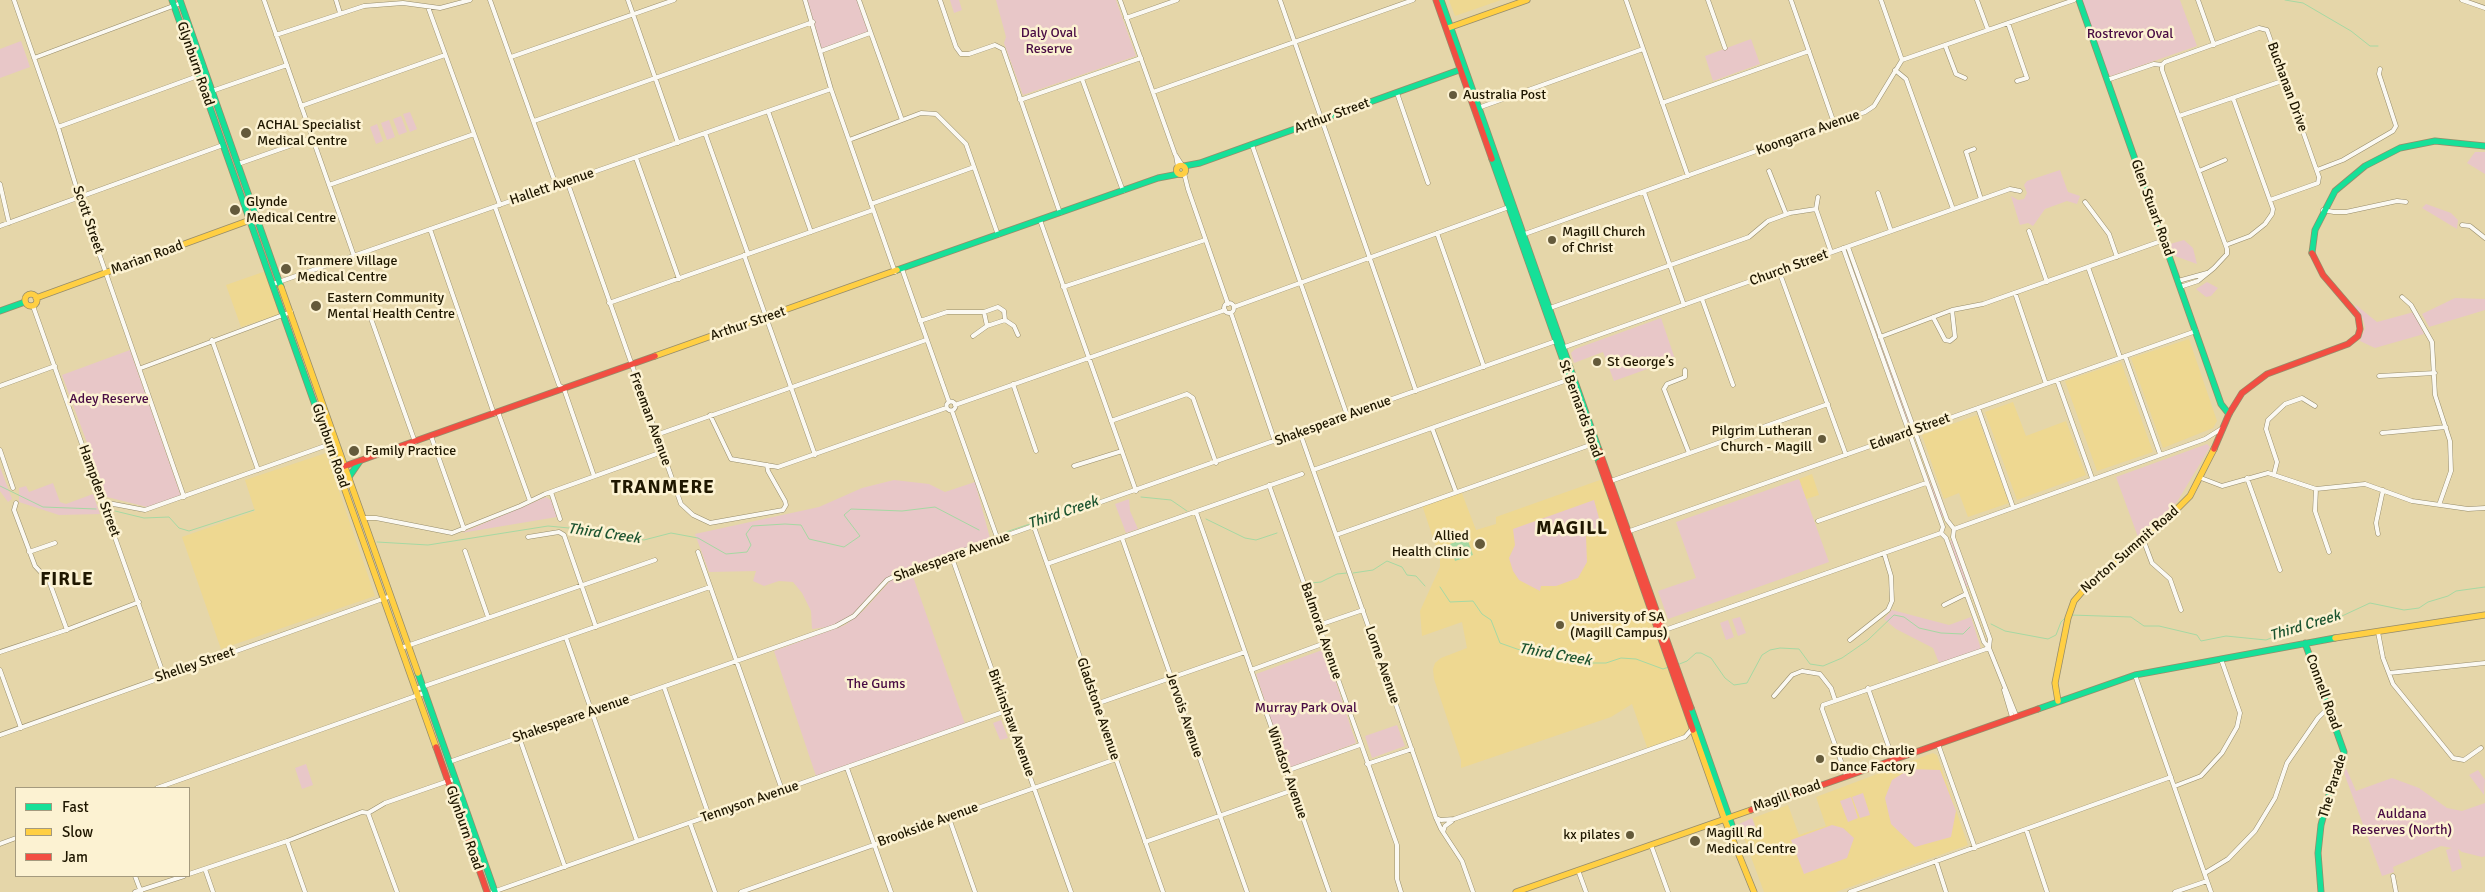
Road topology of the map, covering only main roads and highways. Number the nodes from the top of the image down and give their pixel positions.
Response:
1 (1436, 0) edge
2 (1441, 0) edge
3 (1527, 0) edge
4 (2078, 0) edge
5 (181, 1) edge
6 (173, 3) edge
7 (1448, 28) junction
8 (1462, 69) junction
9 (2485, 146) edge
10 (257, 218) junction
11 (250, 220) junction
12 (36, 298) junction
13 (25, 302) junction
14 (0, 310) edge
15 (297, 330) junction
16 (296, 350) junction
17 (2229, 414) junction
18 (360, 461) junction
19 (345, 466) junction
20 (337, 468) junction
21 (349, 477) junction
22 (2485, 615) edge
23 (2305, 643) junction
24 (1670, 655) junction
25 (420, 691) junction
26 (2058, 701) junction
27 (2340, 741) joint
28 (451, 780) junction
29 (1727, 817) junction
30 (487, 892) edge
31 (494, 892) edge
32 (1516, 892) edge
33 (1753, 892) edge
34 (2321, 892) edge

1 - 7 main road, St Bernards Road
2 - 7 main road, St Bernards Road
3 - 7 main road
4 - 17 main road, Glen Stuart Road
5 - 10 main road, Glynburn Road
6 - 11 main road, Glynburn Road
7 - 8 main road, St Bernards Road
8 - 18 main road, Arthur Street
8 - 24 main road, St Bernards Road
9 - 17 main road, Norton Summit Road
10 - 11 main road, Marian Road
10 - 15 main road, Glynburn Road
11 - 12 main road, Marian Road
11 - 16 main road, Glynburn Road
12 - 13 main road
12 - 13 main road
13 - 14 main road
15 - 16 main road
15 - 19 main road, Glynburn Road
16 - 20 main road, Glynburn Road
17 - 26 main road, Norton Summit Road
18 - 19 main road, Arthur Street
18 - 21 main road
19 - 20 main road, Arthur Street
19 - 21 main road, Glynburn Road
20 - 25 main road, Glynburn Road
21 - 25 main road, Glynburn Road
22 - 23 main road, Magill Road
23 - 26 main road, Magill Road
23 - 27 main road, Connell Road
24 - 29 main road, St Bernards Road
24 - 29 main road, St Bernards Road
25 - 28 main road, Glynburn Road
26 - 29 main road, Magill Road
27 - 34 main road, The Parade
28 - 30 main road, Glynburn Road
28 - 31 main road, Glynburn Road
29 - 32 main road, Magill Road
29 - 33 main road

